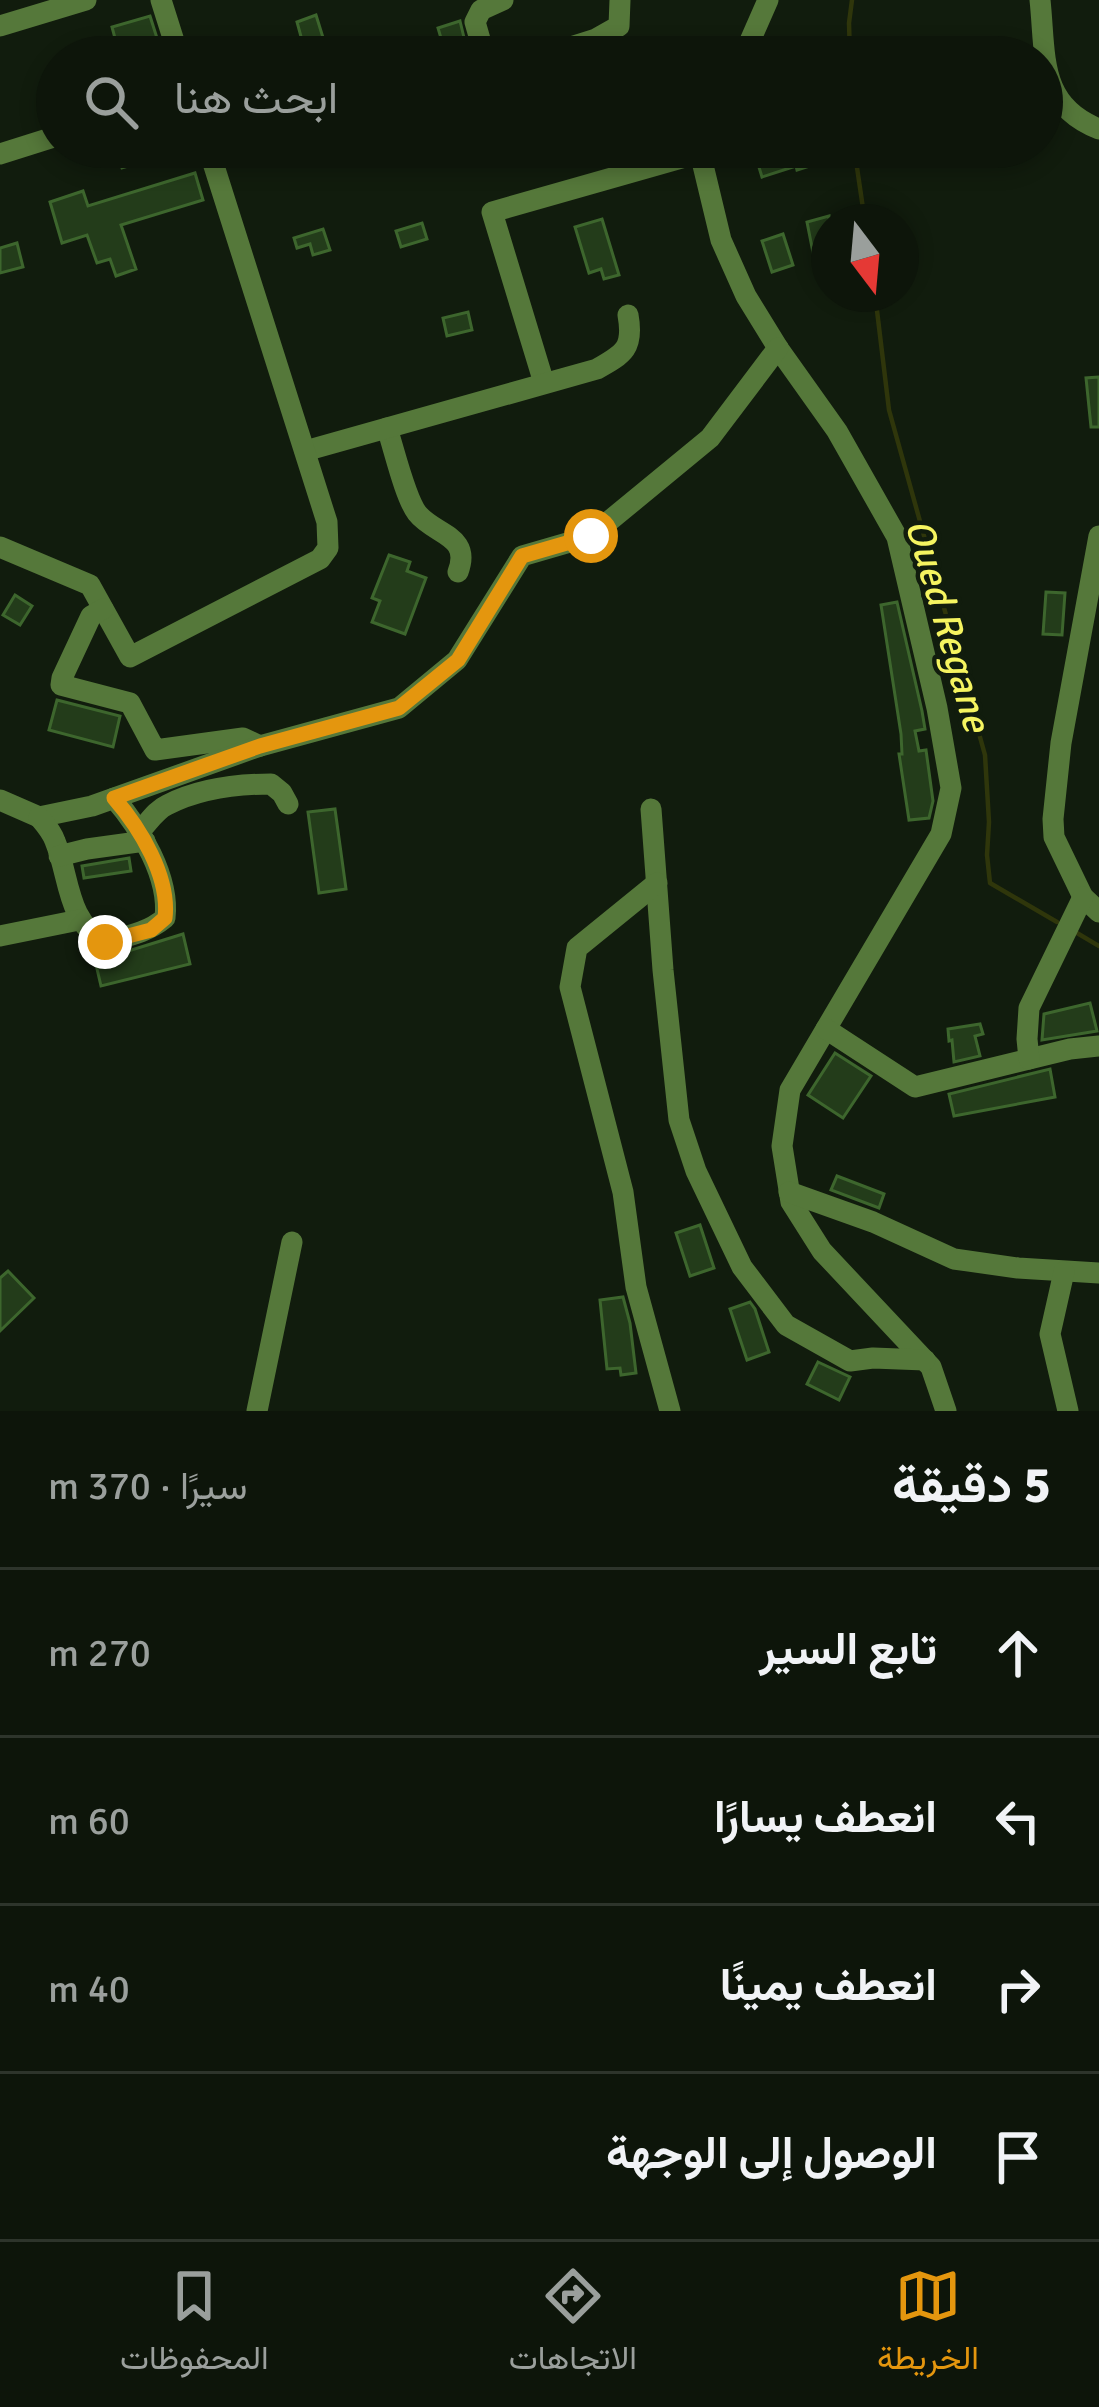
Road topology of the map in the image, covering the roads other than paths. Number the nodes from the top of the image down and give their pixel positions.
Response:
1 (86, 0) edge
2 (161, 0) edge
3 (503, 0) edge
4 (620, 0) edge
5 (768, 0) edge
6 (1040, 0) edge
7 (0, 26) edge
8 (172, 36) edge
9 (479, 36) edge
10 (601, 36) edge
11 (752, 36) edge
12 (1044, 36) edge
13 (1063, 104) edge
14 (1099, 129) edge
15 (36, 145) edge
16 (1, 160) edge
17 (215, 168) edge
18 (642, 168) edge
19 (704, 168) edge
20 (628, 315) dead end
21 (778, 348) junction
22 (544, 383) junction
23 (387, 428) junction
24 (305, 451) junction
25 (1099, 536) edge
26 (0, 547) edge
27 (458, 572) dead end
28 (103, 609) junction
29 (260, 746) junction
30 (114, 798) junction
31 (0, 800) edge
32 (288, 804) dead end
33 (651, 809) dead end
34 (39, 817) junction
35 (143, 836) junction
36 (59, 856) junction
37 (657, 883) junction
38 (1091, 905) edge
39 (79, 920) junction
40 (0, 936) edge
41 (826, 1029) junction
42 (1099, 1046) edge
43 (1029, 1059) junction
44 (789, 1192) junction
45 (292, 1242) dead end
46 (1064, 1272) junction
47 (1099, 1273) edge
48 (925, 1360) junction
49 (256, 1411) edge
50 (670, 1411) edge
51 (946, 1411) edge
52 (1068, 1411) edge

1 - 7 lane
2 - 8 lane
3 - 9 lane
4 - 10 lane
5 - 11 lane
6 - 12 lane
13 - 14 lane
15 - 16 lane
17 - 24 lane
18 - 22 lane
19 - 21 lane
20 - 22 lane
21 - 29 lane
21 - 41 lane
22 - 23 lane
23 - 24 lane
23 - 27 lane
24 - 28 lane
25 - 38 lane
26 - 28 lane
28 - 29 lane
29 - 30 lane
30 - 34 lane
30 - 35 lane
31 - 34 lane
32 - 35 lane
33 - 37 lane
34 - 36 lane
35 - 36 lane
35 - 39 lane
36 - 39 lane
37 - 48 lane
37 - 50 lane
38 - 43 lane
39 - 40 lane
41 - 43 lane
41 - 44 lane
42 - 43 lane
44 - 46 lane
44 - 48 lane
45 - 49 lane
46 - 47 lane
46 - 52 lane
48 - 51 lane

